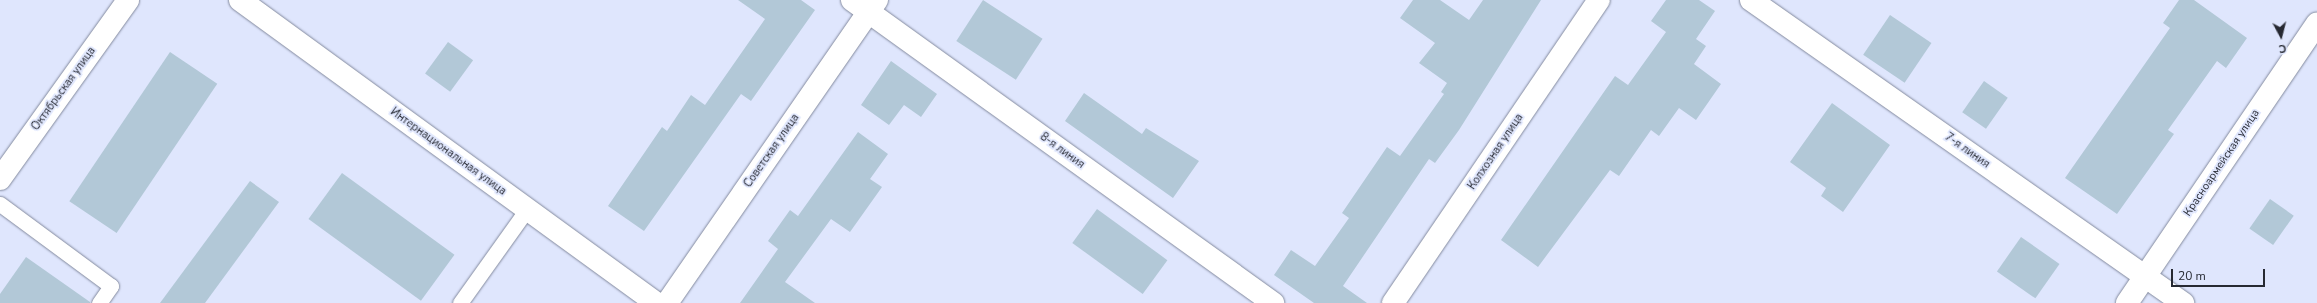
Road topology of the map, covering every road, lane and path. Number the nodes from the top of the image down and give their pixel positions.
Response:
1 (128, 0) edge
2 (240, 0) edge
3 (1600, 0) edge
4 (1751, 0) edge
5 (866, 4) edge
6 (2317, 23) edge
7 (0, 179) edge
8 (0, 204) edge
9 (527, 209) junction
10 (2145, 276) junction
11 (99, 303) edge
12 (460, 303) edge
13 (656, 303) edge
14 (667, 303) edge
15 (1273, 303) edge
16 (1393, 303) edge
17 (2127, 303) edge
18 (2183, 303) edge

1 - 7 street, Октябрьская улица
2 - 9 street, Интернациональная улица
3 - 16 street, Колхозная улица
4 - 10 street, 7-я линия
5 - 14 street, Советская улица
5 - 15 street, 8-я линия
6 - 10 street, Красноармейская улица
8 - 11 lane
9 - 12 lane
9 - 13 street, Интернациональная улица
10 - 17 street, Красноармейская улица
10 - 18 street, 7-я линия

